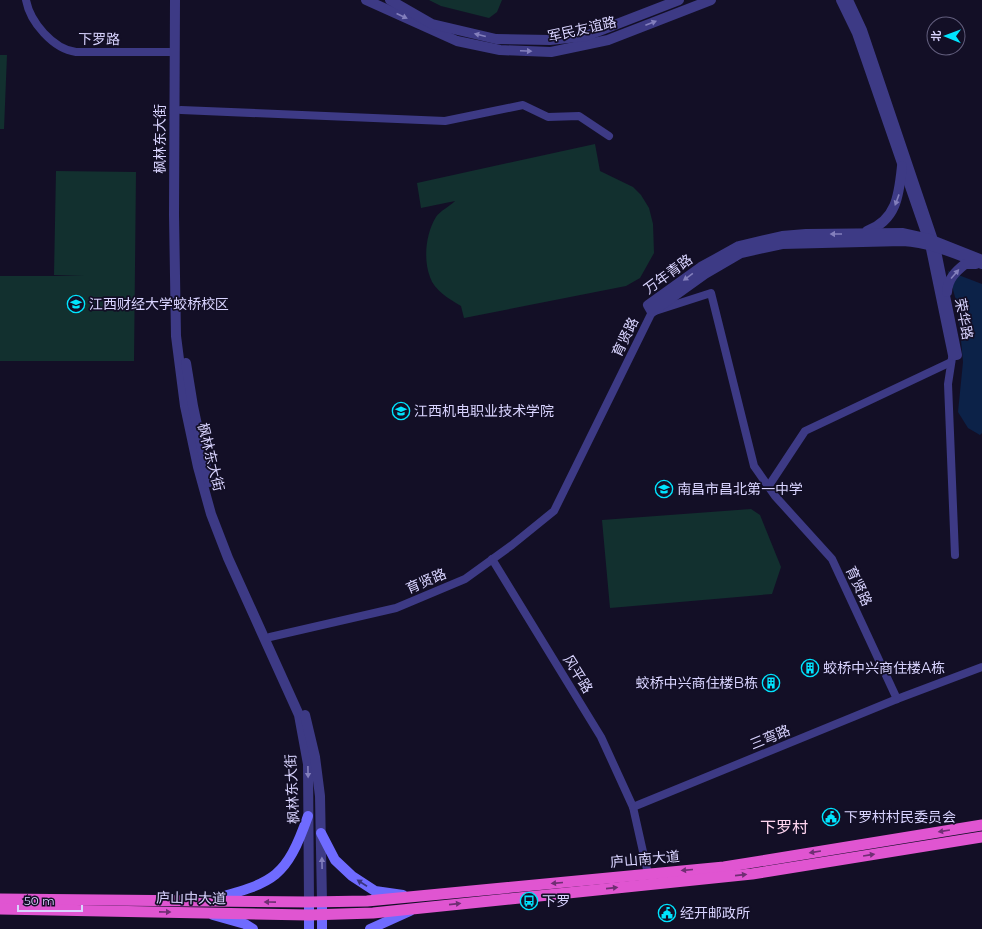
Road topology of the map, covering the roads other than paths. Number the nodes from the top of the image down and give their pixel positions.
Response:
1 (26, 0) edge
2 (175, 0) edge
3 (182, 0) edge
4 (366, 0) edge
5 (390, 0) edge
6 (679, 0) edge
7 (711, 0) edge
8 (841, 0) edge
9 (848, 0) edge
10 (175, 52) junction
11 (181, 110) junction
12 (609, 136) dead end
13 (902, 162) junction
14 (861, 233) junction
15 (932, 242) junction
16 (982, 263) edge
17 (946, 302) junction
18 (652, 312) junction
19 (952, 359) junction
20 (768, 487) junction
21 (955, 555) dead end
22 (492, 560) junction
23 (270, 637) junction
24 (982, 667) edge
25 (897, 699) junction
26 (633, 807) junction
27 (308, 816) junction
28 (982, 825) edge
29 (321, 832) junction
30 (982, 837) edge
31 (648, 874) junction
32 (413, 896) junction
33 (0, 899) edge
34 (206, 901) junction
35 (309, 902) junction
36 (322, 902) junction
37 (416, 908) junction
38 (0, 909) edge
39 (206, 913) junction
40 (322, 914) junction
41 (309, 915) junction
42 (253, 929) edge
43 (309, 929) edge
44 (322, 929) edge
45 (370, 929) edge

1 - 10 street, 下罗路
2 - 10 street, 枫林东大街
3 - 11 street, 枫林东大街
4 -> 7 street, 军民友谊路
6 -> 5 street, 军民友谊路
8 - 13 street, 荣华路
9 - 15 street, 荣华路
10 -> 27 street, 枫林东大街
11 - 12 street
11 - 23 street, 枫林东大街
13 -> 14 street
13 - 15 street, 荣华路
14 - 15 street, 万年青路
14 -> 18 street, 万年青路
15 - 16 street, 万年青路
15 - 17 street, 荣华路
15 - 18 street, 万年青路
15 - 19 street, 荣华路
17 -> 16 street
17 - 19 street, 荣华路
18 - 20 street, 育贤路
18 - 22 street, 育贤路
19 - 20 street
19 - 21 street
20 - 25 street, 育贤路
22 - 23 street, 育贤路
22 - 26 street, 风平路
23 - 29 street, 枫林东大街
24 - 25 street, 三弯路
25 - 26 street, 三弯路
26 - 31 street
27 - 34 main road
27 - 35 street, 枫林东大街
28 -> 31 highway, 庐山南大道
32 -> 29 main road
36 -> 29 street, 枫林东大街
37 -> 30 highway, 庐山南大道
31 -> 32 highway, 庐山南大道
32 - 36 highway, 庐山南大道
33 - 34 highway, 庐山中大道
35 -> 34 highway, 庐山中大道
35 - 36 highway, 庐山南大道
35 - 41 main road
36 - 40 main road
37 - 40 highway, 庐山南大道
37 - 45 main road
38 -> 39 highway, 庐山中大道
39 - 41 highway, 庐山中大道
39 - 42 main road
40 - 41 highway, 庐山南大道
40 - 44 main road
41 - 43 main road

